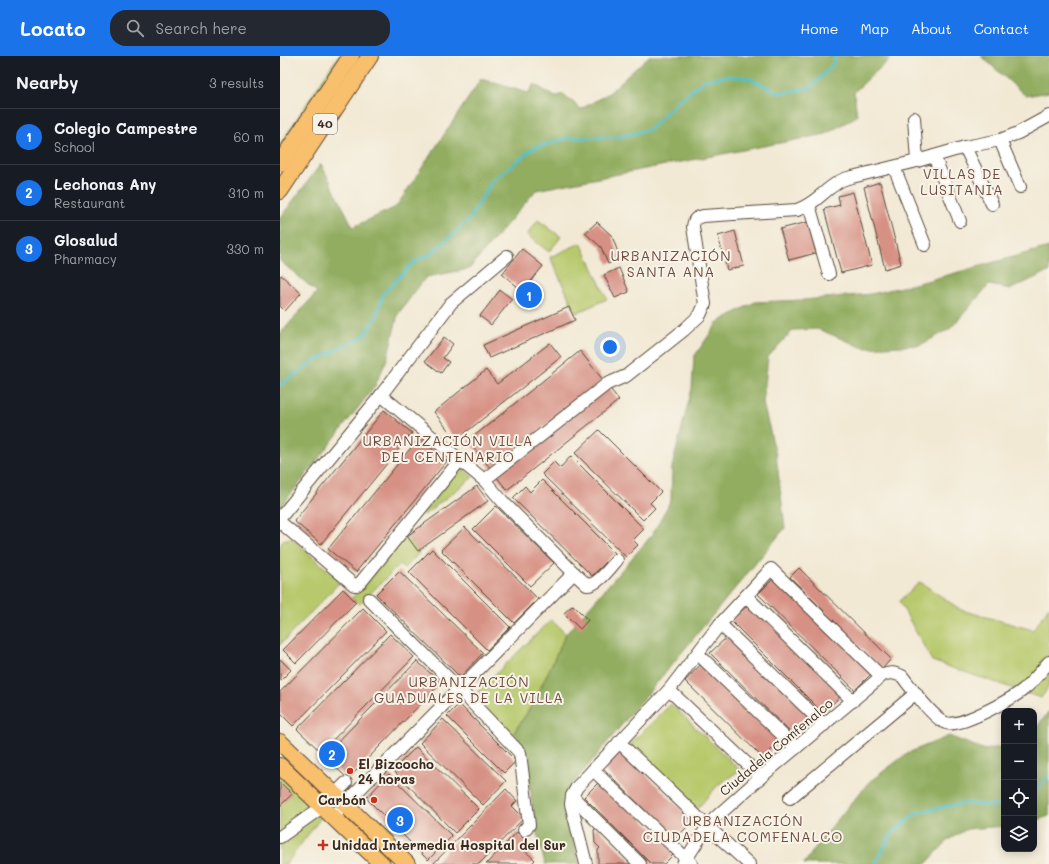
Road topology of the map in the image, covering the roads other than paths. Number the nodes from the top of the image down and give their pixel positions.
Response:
1 (351, 56) edge
2 (370, 56) edge
3 (1049, 116) edge
4 (914, 118) dead end
5 (1000, 140) junction
6 (965, 147) junction
7 (934, 156) junction
8 (917, 161) junction
9 (280, 163) edge
10 (894, 167) junction
11 (1020, 187) dead end
12 (280, 191) edge
13 (992, 204) dead end
14 (809, 205) junction
15 (960, 222) dead end
16 (925, 245) dead end
17 (507, 256) dead end
18 (829, 274) dead end
19 (381, 395) junction
20 (460, 460) junction
21 (484, 480) junction
22 (280, 518) edge
23 (280, 522) edge
24 (617, 560) dead end
25 (574, 573) junction
26 (746, 596) junction
27 (369, 599) dead end
28 (720, 624) junction
29 (698, 654) junction
30 (1049, 662) edge
31 (881, 676) junction
32 (459, 689) junction
33 (669, 690) junction
34 (916, 693) junction
35 (853, 701) junction
36 (824, 725) junction
37 (280, 742) edge
38 (619, 742) junction
39 (796, 748) junction
40 (280, 766) edge
41 (593, 770) junction
42 (761, 777) junction
43 (342, 794) junction
44 (572, 796) junction
45 (790, 798) dead end
46 (327, 812) junction
47 (708, 827) junction
48 (524, 830) dead end
49 (280, 837) edge
50 (687, 862) edge
51 (382, 864) edge
52 (407, 864) edge
53 (586, 864) edge
54 (640, 864) edge
55 (749, 864) edge

1 - 9 main road, 40
2 - 12 main road, 40
3 - 5 street
4 - 8 street
5 - 6 street
5 - 11 street
6 - 7 street
6 - 13 street
7 - 8 street
7 - 15 street
8 - 10 street
10 - 14 street
10 - 16 street
14 - 18 street
14 - 21 street
17 - 19 street
19 - 20 street
19 - 22 street
20 - 21 street
20 - 23 street
21 - 25 street
24 - 25 street
25 - 32 street
26 - 28 street
26 - 31 street
26 - 35 street
27 - 32 street
28 - 29 street
28 - 36 street
29 - 33 street
29 - 39 street
30 - 34 street
31 - 34 street
31 - 35 street, Ciudadela Comfenalco
32 - 43 street
32 - 48 street
33 - 38 street
33 - 42 street
34 - 45 street
35 - 36 street, Ciudadela Comfenalco
36 - 39 street, Ciudadela Comfenalco
37 - 43 main road
38 - 41 street
38 - 47 street
39 - 42 street, Ciudadela Comfenalco
40 - 46 main road
41 - 44 street
41 - 50 street
42 - 47 street, Ciudadela Comfenalco
43 - 46 street
43 - 52 main road
44 - 53 street
44 - 54 street
46 - 49 street
46 - 51 main road
47 - 50 street, Ciudadela Comfenalco
47 - 55 street

